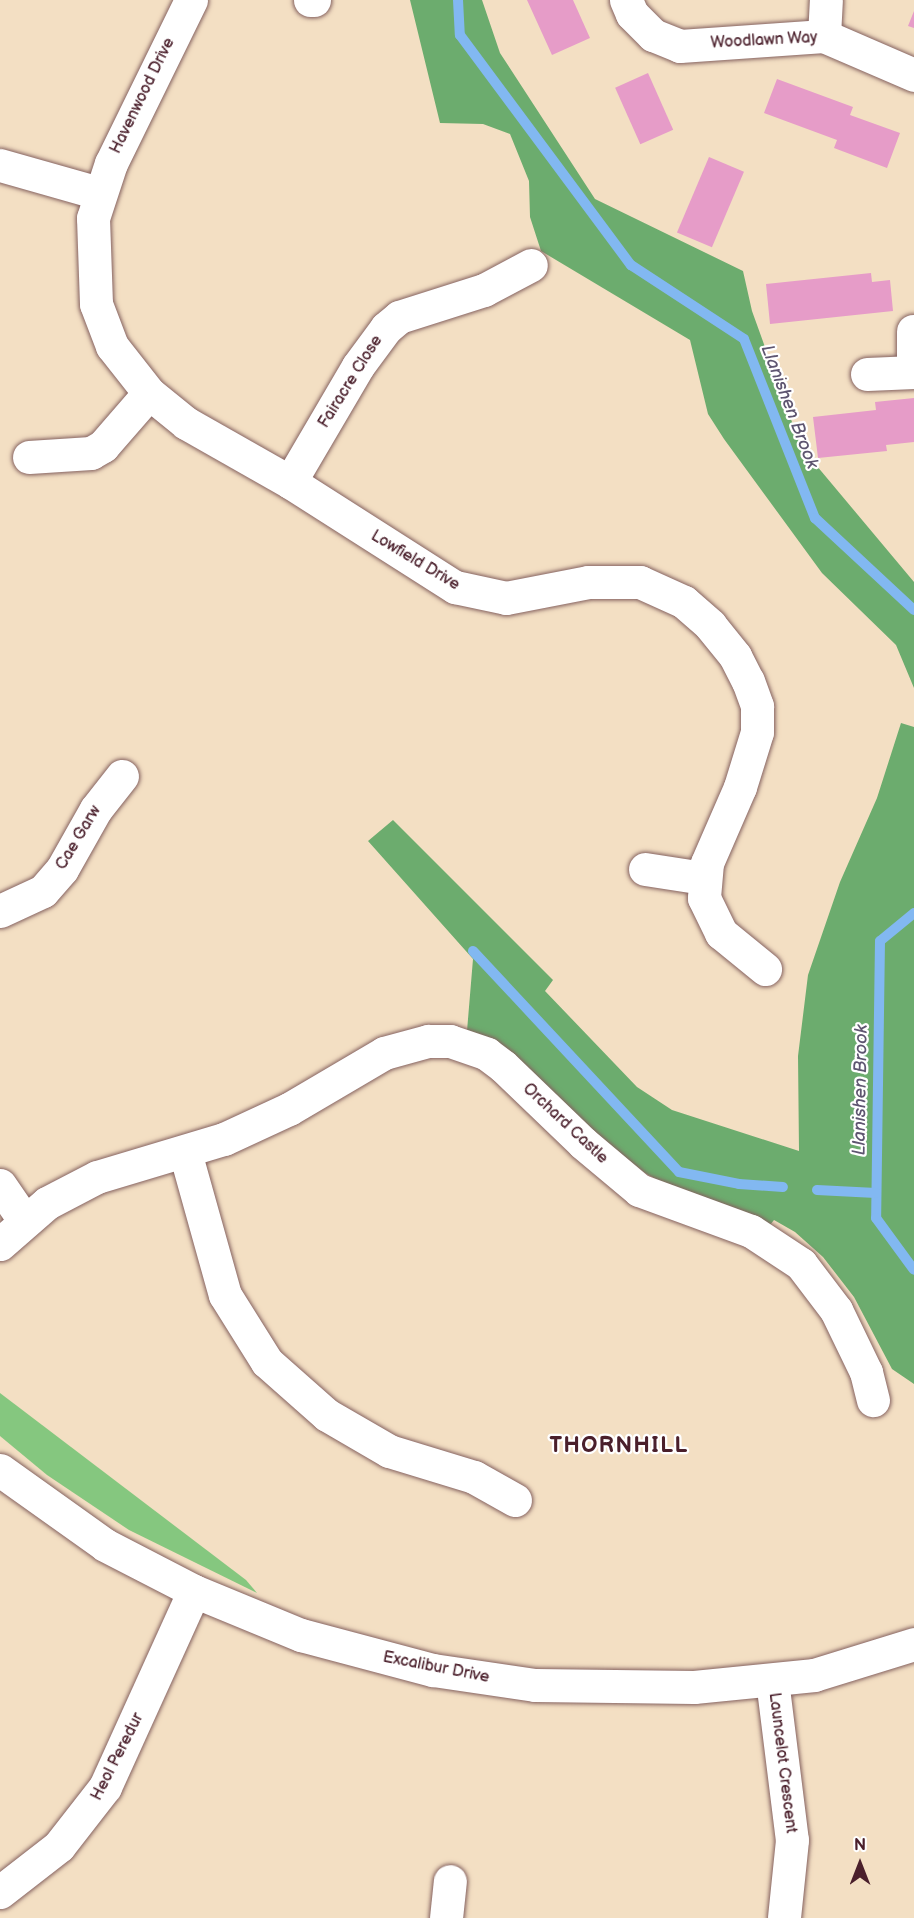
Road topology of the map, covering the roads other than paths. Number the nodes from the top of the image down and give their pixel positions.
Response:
1 (191, 0) edge
2 (627, 0) edge
3 (826, 0) edge
4 (824, 36) junction
5 (914, 75) edge
6 (0, 165) edge
7 (99, 193) junction
8 (531, 265) dead end
9 (913, 331) edge
10 (914, 372) edge
11 (867, 374) dead end
12 (149, 393) junction
13 (29, 457) dead end
14 (290, 482) junction
15 (122, 776) dead end
16 (645, 869) dead end
17 (704, 878) junction
18 (0, 910) edge
19 (765, 969) dead end
20 (185, 1152) junction
21 (0, 1185) edge
22 (24, 1220) junction
23 (0, 1244) edge
24 (873, 1400) dead end
25 (0, 1470) edge
26 (515, 1500) dead end
27 (194, 1591) junction
28 (914, 1644) edge
29 (772, 1680) junction
30 (450, 1881) dead end
31 (0, 1892) edge
32 (446, 1918) edge
33 (784, 1918) edge

1 - 7 street, Havenwood Drive
2 - 4 street, Woodlawn Way
3 - 4 street
4 - 5 street, Woodlawn Way
6 - 7 street
7 - 12 street, Lowfield Drive
8 - 14 street, Fairacre Close
9 - 10 street
10 - 11 street
12 - 13 street
12 - 14 street, Lowfield Drive
14 - 17 street, Lowfield Drive
15 - 18 street, Cae Garw
16 - 17 street
17 - 19 street, Lowfield Drive
20 - 22 street, Orchard Castle
20 - 24 street, Orchard Castle
20 - 26 street
21 - 22 street
22 - 23 street, Orchard Castle
25 - 27 street, Excalibur Drive
27 - 29 street, Excalibur Drive
27 - 31 street, Heol Peredur
28 - 29 street, Excalibur Drive
29 - 33 street, Launcelot Crescent
30 - 32 street

